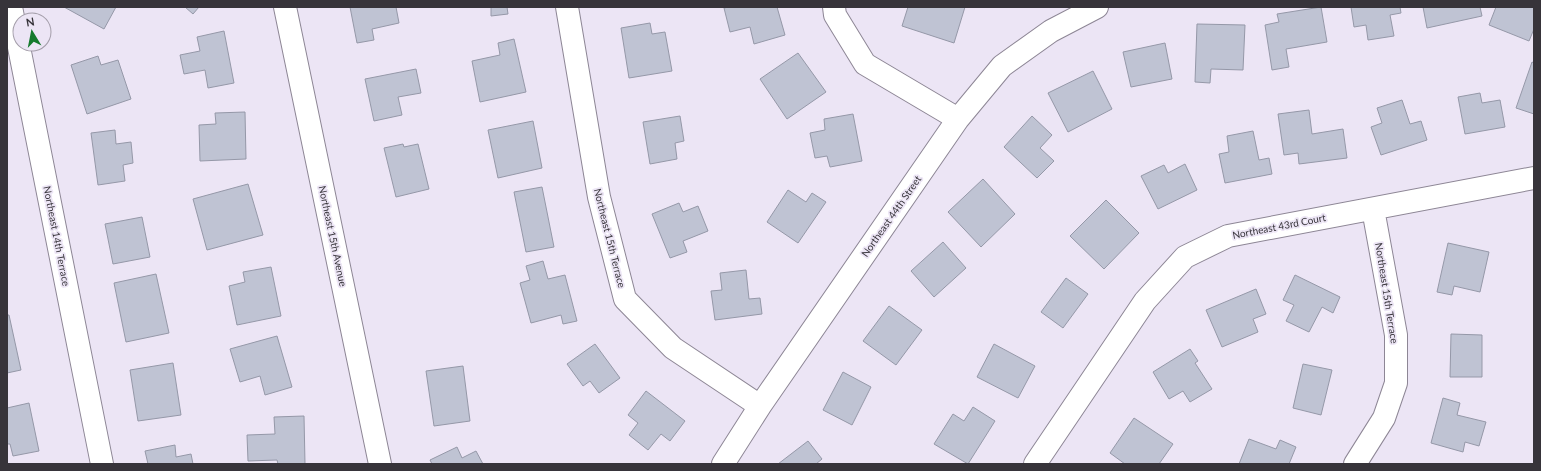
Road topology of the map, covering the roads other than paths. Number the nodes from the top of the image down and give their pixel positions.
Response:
1 (11, 7) edge
2 (285, 7) edge
3 (567, 7) edge
4 (834, 7) edge
5 (1097, 7) edge
6 (958, 120) junction
7 (1534, 178) edge
8 (1373, 208) junction
9 (760, 406) junction
10 (102, 464) edge
11 (380, 464) edge
12 (723, 464) edge
13 (1035, 464) edge
14 (1354, 464) edge

1 - 10 street, Northeast 14th Terrace
2 - 11 street, Northeast 15th Avenue
3 - 9 street, Northeast 15th Terrace
4 - 6 street
5 - 6 street, Northeast 44th Street
6 - 9 street, Northeast 44th Street
7 - 8 street, Northeast 43rd Court
8 - 13 street, Northeast 43rd Court
8 - 14 street, Northeast 15th Terrace
9 - 12 street, Northeast 44th Street

